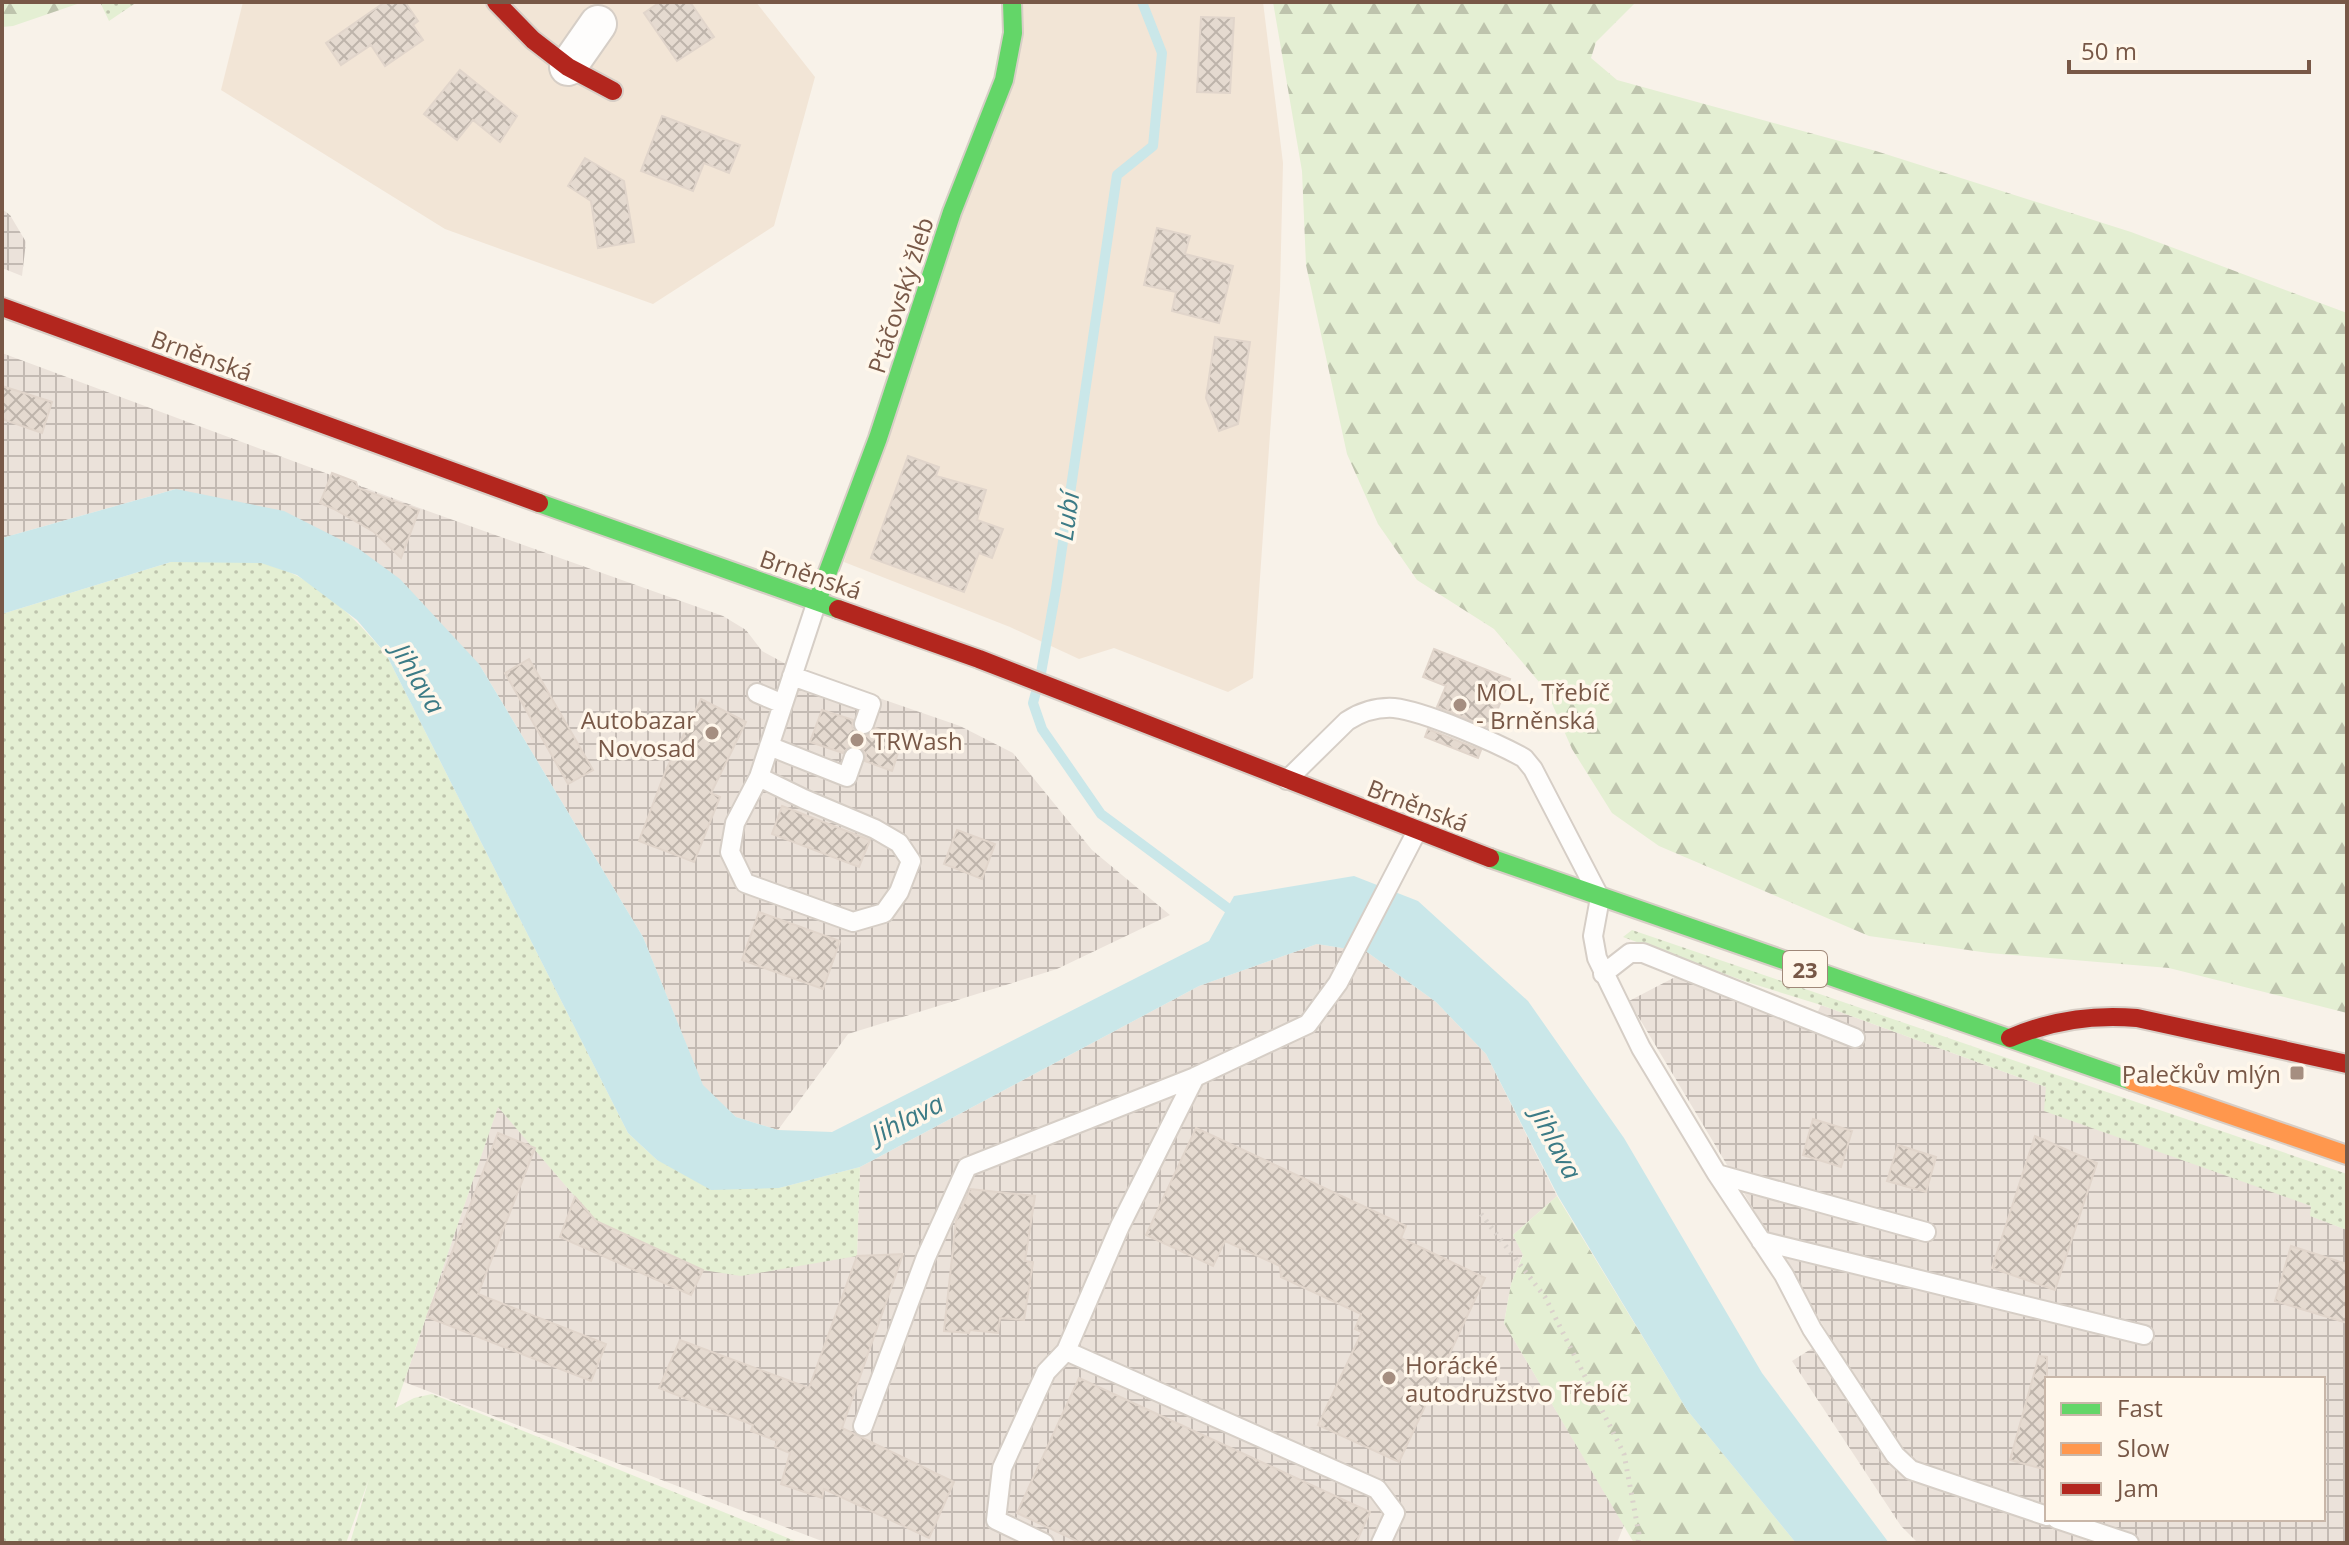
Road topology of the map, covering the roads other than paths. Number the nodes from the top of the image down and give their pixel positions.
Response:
1 (496, 2) edge
2 (1012, 2) edge
3 (598, 24) dead end
4 (568, 67) junction
5 (613, 91) dead end
6 (2, 307) edge
7 (817, 601) junction
8 (792, 676) junction
9 (757, 693) dead end
10 (783, 704) junction
11 (864, 724) dead end
12 (769, 746) junction
13 (854, 757) dead end
14 (759, 777) junction
15 (1287, 780) junction
16 (1417, 831) junction
17 (1600, 898) junction
18 (1603, 974) junction
19 (1855, 1038) dead end
20 (2010, 1038) junction
21 (2347, 1064) edge
22 (1195, 1077) junction
23 (2347, 1155) edge
24 (1717, 1174) junction
25 (1926, 1232) dead end
26 (1761, 1241) junction
27 (2144, 1335) dead end
28 (1066, 1351) junction
29 (863, 1426) dead end
30 (2045, 1515) edge
31 (2063, 1521) edge
32 (1044, 1543) edge
33 (1381, 1543) edge
34 (2129, 1543) edge

1 - 4 main road
2 - 7 main road, Ptáčovský žleb
3 - 4 street
4 - 5 main road
6 - 7 main road, Brněnská
7 - 8 lane
7 - 15 main road, Brněnská
8 - 10 lane
8 - 11 lane
9 - 10 lane
10 - 12 lane
12 - 13 lane
12 - 14 lane
14 - 14 lane
15 - 16 main road, Brněnská
15 - 17 lane
16 - 17 main road, Brněnská
16 - 22 lane
17 - 18 lane
17 - 20 main road, 23
18 - 19 lane
18 - 24 lane
20 - 21 main road
20 - 23 main road, 23
22 - 28 lane
22 - 29 lane
24 - 25 lane
24 - 26 lane
26 - 27 lane
26 - 30 lane
28 - 32 lane
28 - 33 lane
31 - 34 lane

